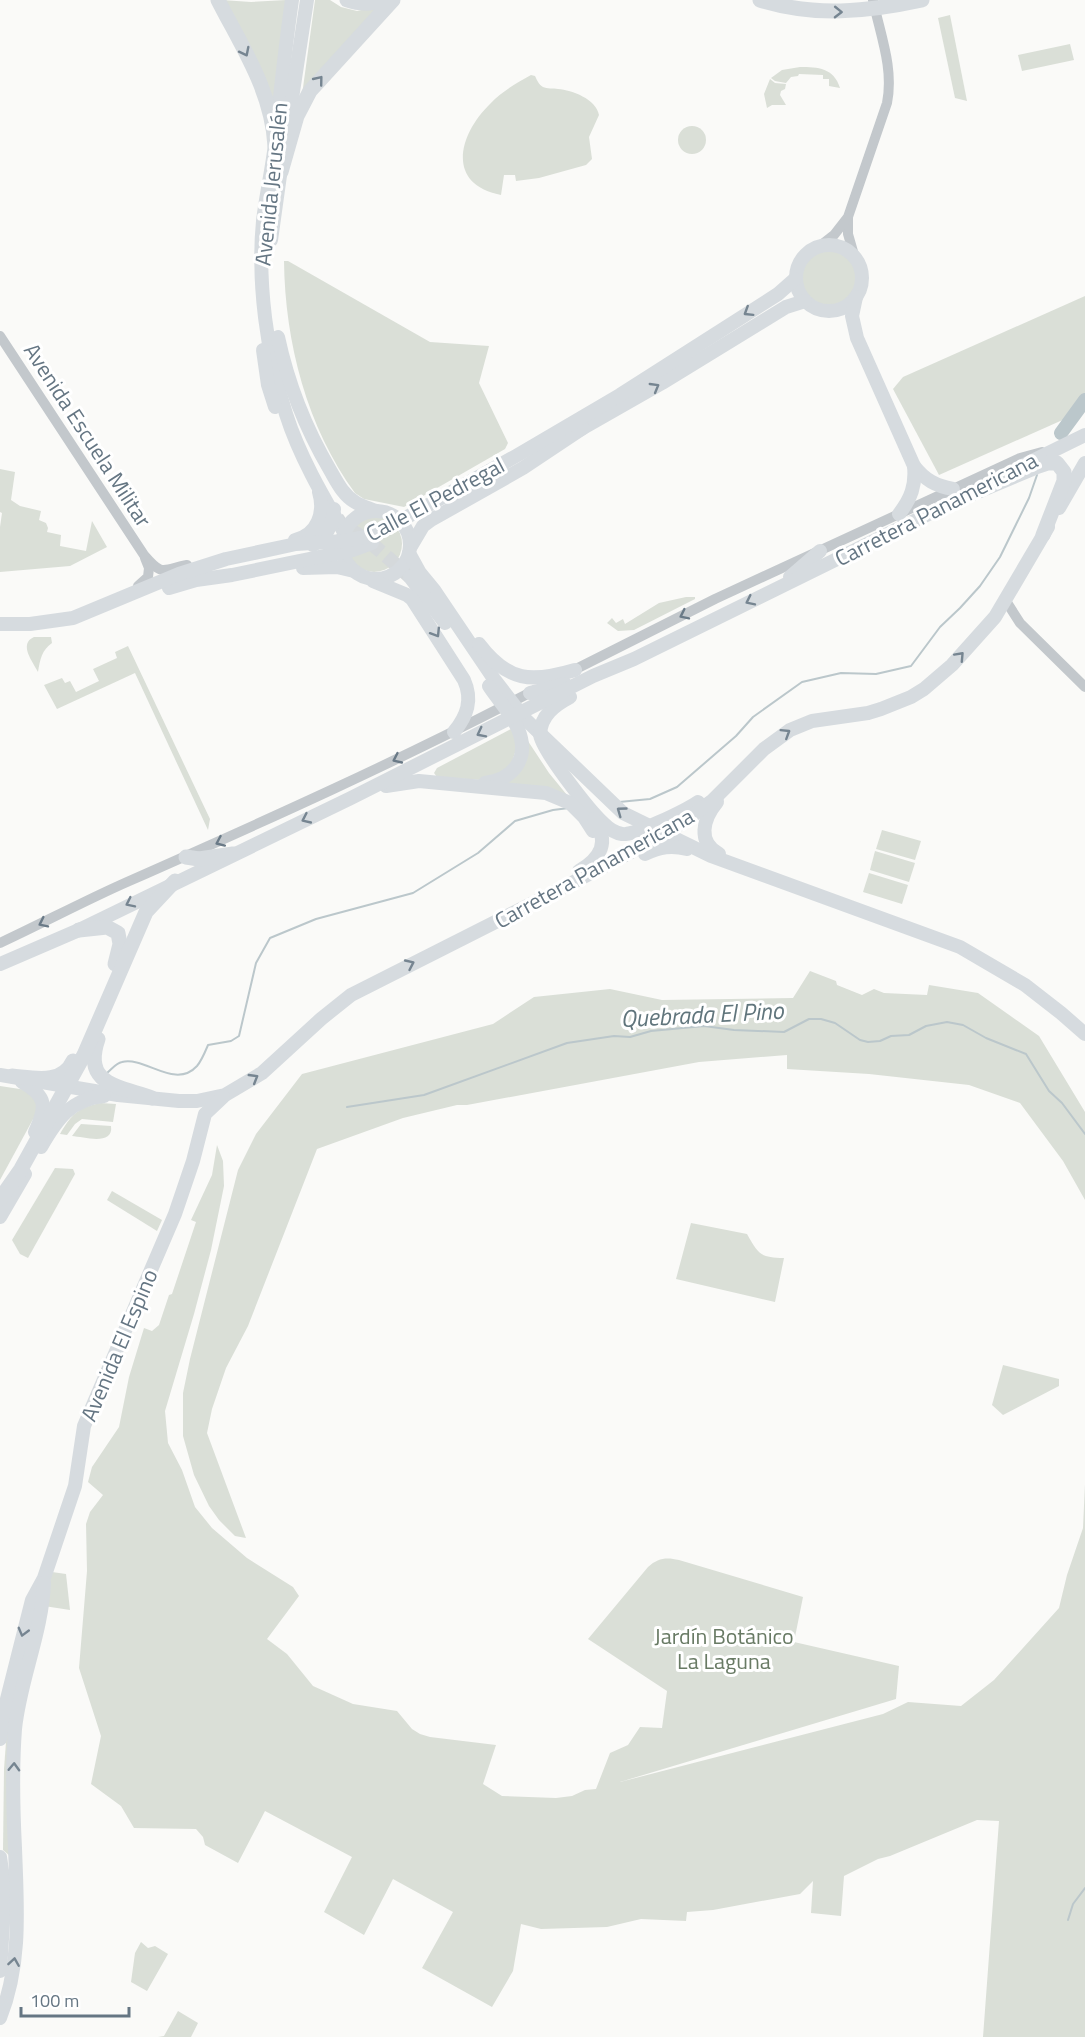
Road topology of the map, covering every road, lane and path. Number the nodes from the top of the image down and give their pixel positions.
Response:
1 (218, 0) edge
2 (292, 0) edge
3 (307, 0) edge
4 (347, 0) edge
5 (381, 0) edge
6 (393, 0) edge
7 (760, 0) edge
8 (873, 0) edge
9 (922, 0) edge
10 (274, 146) junction
11 (281, 172) junction
12 (848, 217) junction
13 (820, 246) junction
14 (854, 255) junction
15 (795, 279) junction
16 (856, 297) junction
17 (805, 301) junction
18 (822, 311) junction
19 (0, 336) edge
20 (857, 338) junction
21 (282, 356) junction
22 (665, 366) junction
23 (586, 426) junction
24 (1085, 435) edge
25 (518, 460) junction
26 (1085, 463) edge
27 (914, 466) junction
28 (310, 478) junction
29 (955, 494) junction
30 (380, 511) junction
31 (898, 514) junction
32 (1043, 535) junction
33 (343, 536) junction
34 (284, 543) junction
35 (410, 551) junction
36 (820, 551) junction
37 (144, 555) junction
38 (187, 565) junction
39 (233, 572) junction
40 (359, 575) junction
41 (410, 577) tunnel mouth
42 (179, 584) junction
43 (138, 586) junction
44 (782, 586) junction
45 (434, 591) junction
46 (1006, 601) junction
47 (97, 610) junction
48 (996, 617) junction
49 (1020, 623) junction
50 (0, 624) edge
51 (0, 631) edge
52 (634, 659) junction
53 (575, 670) junction
54 (593, 676) junction
55 (496, 686) junction
56 (1085, 687) edge
57 (530, 693) junction
58 (517, 723) junction
59 (454, 732) junction
60 (764, 748) junction
61 (751, 762) junction
62 (472, 785) junction
63 (351, 798) junction
64 (572, 800) junction
65 (588, 813) junction
66 (234, 854) junction
67 (186, 857) junction
68 (745, 874) junction
69 (175, 881) junction
70 (781, 882) junction
71 (798, 887) junction
72 (549, 895) junction
73 (154, 904) junction
74 (487, 926) junction
75 (79, 930) junction
76 (0, 943) edge
77 (0, 964) edge
78 (1085, 1034) edge
79 (6, 1076) edge
80 (118, 1095) junction
81 (225, 1095) junction
82 (152, 1098) junction
83 (179, 1101) junction
84 (205, 1114) junction
85 (0, 1197) edge
86 (0, 1217) edge
87 (44, 1578) junction
88 (0, 1738) edge
89 (0, 1857) edge
90 (0, 1971) edge
91 (0, 2019) edge

1 -> 10 highway
2 - 10 main road, Avenida Jerusalén
3 - 11 main road, Avenida Jerusalén
4 - 5 highway
11 -> 6 highway
7 -> 9 highway
8 - 12 street
10 - 28 main road, Avenida Jerusalén
11 - 21 main road, Avenida Jerusalén
12 - 13 street
12 - 14 street
13 - 14 main road
13 - 15 main road
14 - 16 main road
15 - 17 main road
15 -> 22 main road, Calle El Pedregal
16 - 18 main road
16 - 20 main road
17 - 18 main road
23 -> 17 main road, Calle El Pedregal
18 - 20 main road
19 - 37 street, Avenida Escuela Militar
20 - 27 main road
21 - 30 main road, Avenida Jerusalén
21 - 39 main road
22 - 25 main road, Calle El Pedregal
22 - 30 main road
23 - 25 main road, Calle El Pedregal
23 - 35 main road
24 - 29 main road, Carretera Panamericana
25 - 39 main road, Calle El Pedregal
25 - 47 main road, Calle El Pedregal
26 - 32 main road, Carretera Panamericana
27 - 29 main road
27 - 31 main road
28 - 33 main road, Avenida Jerusalén
28 - 34 main road
29 - 31 street, Carretera Panamericana
29 - 32 highway
29 - 44 main road, Carretera Panamericana
30 - 33 main road
30 - 35 main road
31 - 36 street, Carretera Panamericana
32 - 46 main road, Carretera Panamericana
33 - 34 main road
33 - 40 main road
34 - 38 main road
35 - 40 main road
35 - 45 main road
36 - 44 main road
36 -> 53 street, Carretera Panamericana
37 - 38 street, Avenida Escuela Militar
37 - 43 street, Avenida Escuela Militar
38 - 43 main road
39 - 42 main road
40 - 42 main road
40 -> 59 main road
41 - 55 main road
42 - 51 main road
43 - 47 main road
44 -> 52 main road, Carretera Panamericana
45 - 53 main road
45 - 55 main road
46 - 48 main road, Carretera Panamericana
46 - 49 street
47 - 50 main road, Calle El Pedregal
48 - 49 street
60 -> 48 main road, Carretera Panamericana
49 - 56 street
52 - 54 main road, Carretera Panamericana
52 - 65 main road
53 - 57 street, Carretera Panamericana
54 - 57 main road
54 -> 63 main road, Carretera Panamericana
55 - 58 main road
70 -> 55 main road
57 - 59 street, Carretera Panamericana
58 - 62 main road
58 - 64 main road
59 -> 67 street, Carretera Panamericana
60 - 61 main road, Carretera Panamericana
60 - 65 main road
61 - 70 main road
61 - 72 main road, Carretera Panamericana
62 - 63 main road
62 - 64 main road
63 -> 66 main road, Carretera Panamericana
64 - 65 main road
65 - 74 main road
66 - 67 highway
66 - 69 main road, Carretera Panamericana
67 -> 76 street, Carretera Panamericana
68 - 70 main road
68 - 71 main road
68 - 72 main road
69 - 73 highway
69 -> 75 main road, Carretera Panamericana
70 - 71 main road
71 - 78 main road
72 - 74 main road, Carretera Panamericana
73 - 82 highway
73 - 85 highway
81 -> 74 main road, Carretera Panamericana
75 - 77 main road, Carretera Panamericana
75 - 79 highway
79 - 80 main road, Carretera Panamericana
79 - 85 main road
80 - 82 main road, Carretera Panamericana
80 - 86 main road
81 - 83 main road, Carretera Panamericana
81 - 84 main road
82 - 83 main road, Carretera Panamericana
83 - 84 main road
84 - 87 main road, Avenida El Espino
87 -> 88 main road, Avenida El Espino
91 -> 87 main road, Avenida El Espino
89 - 90 main road

